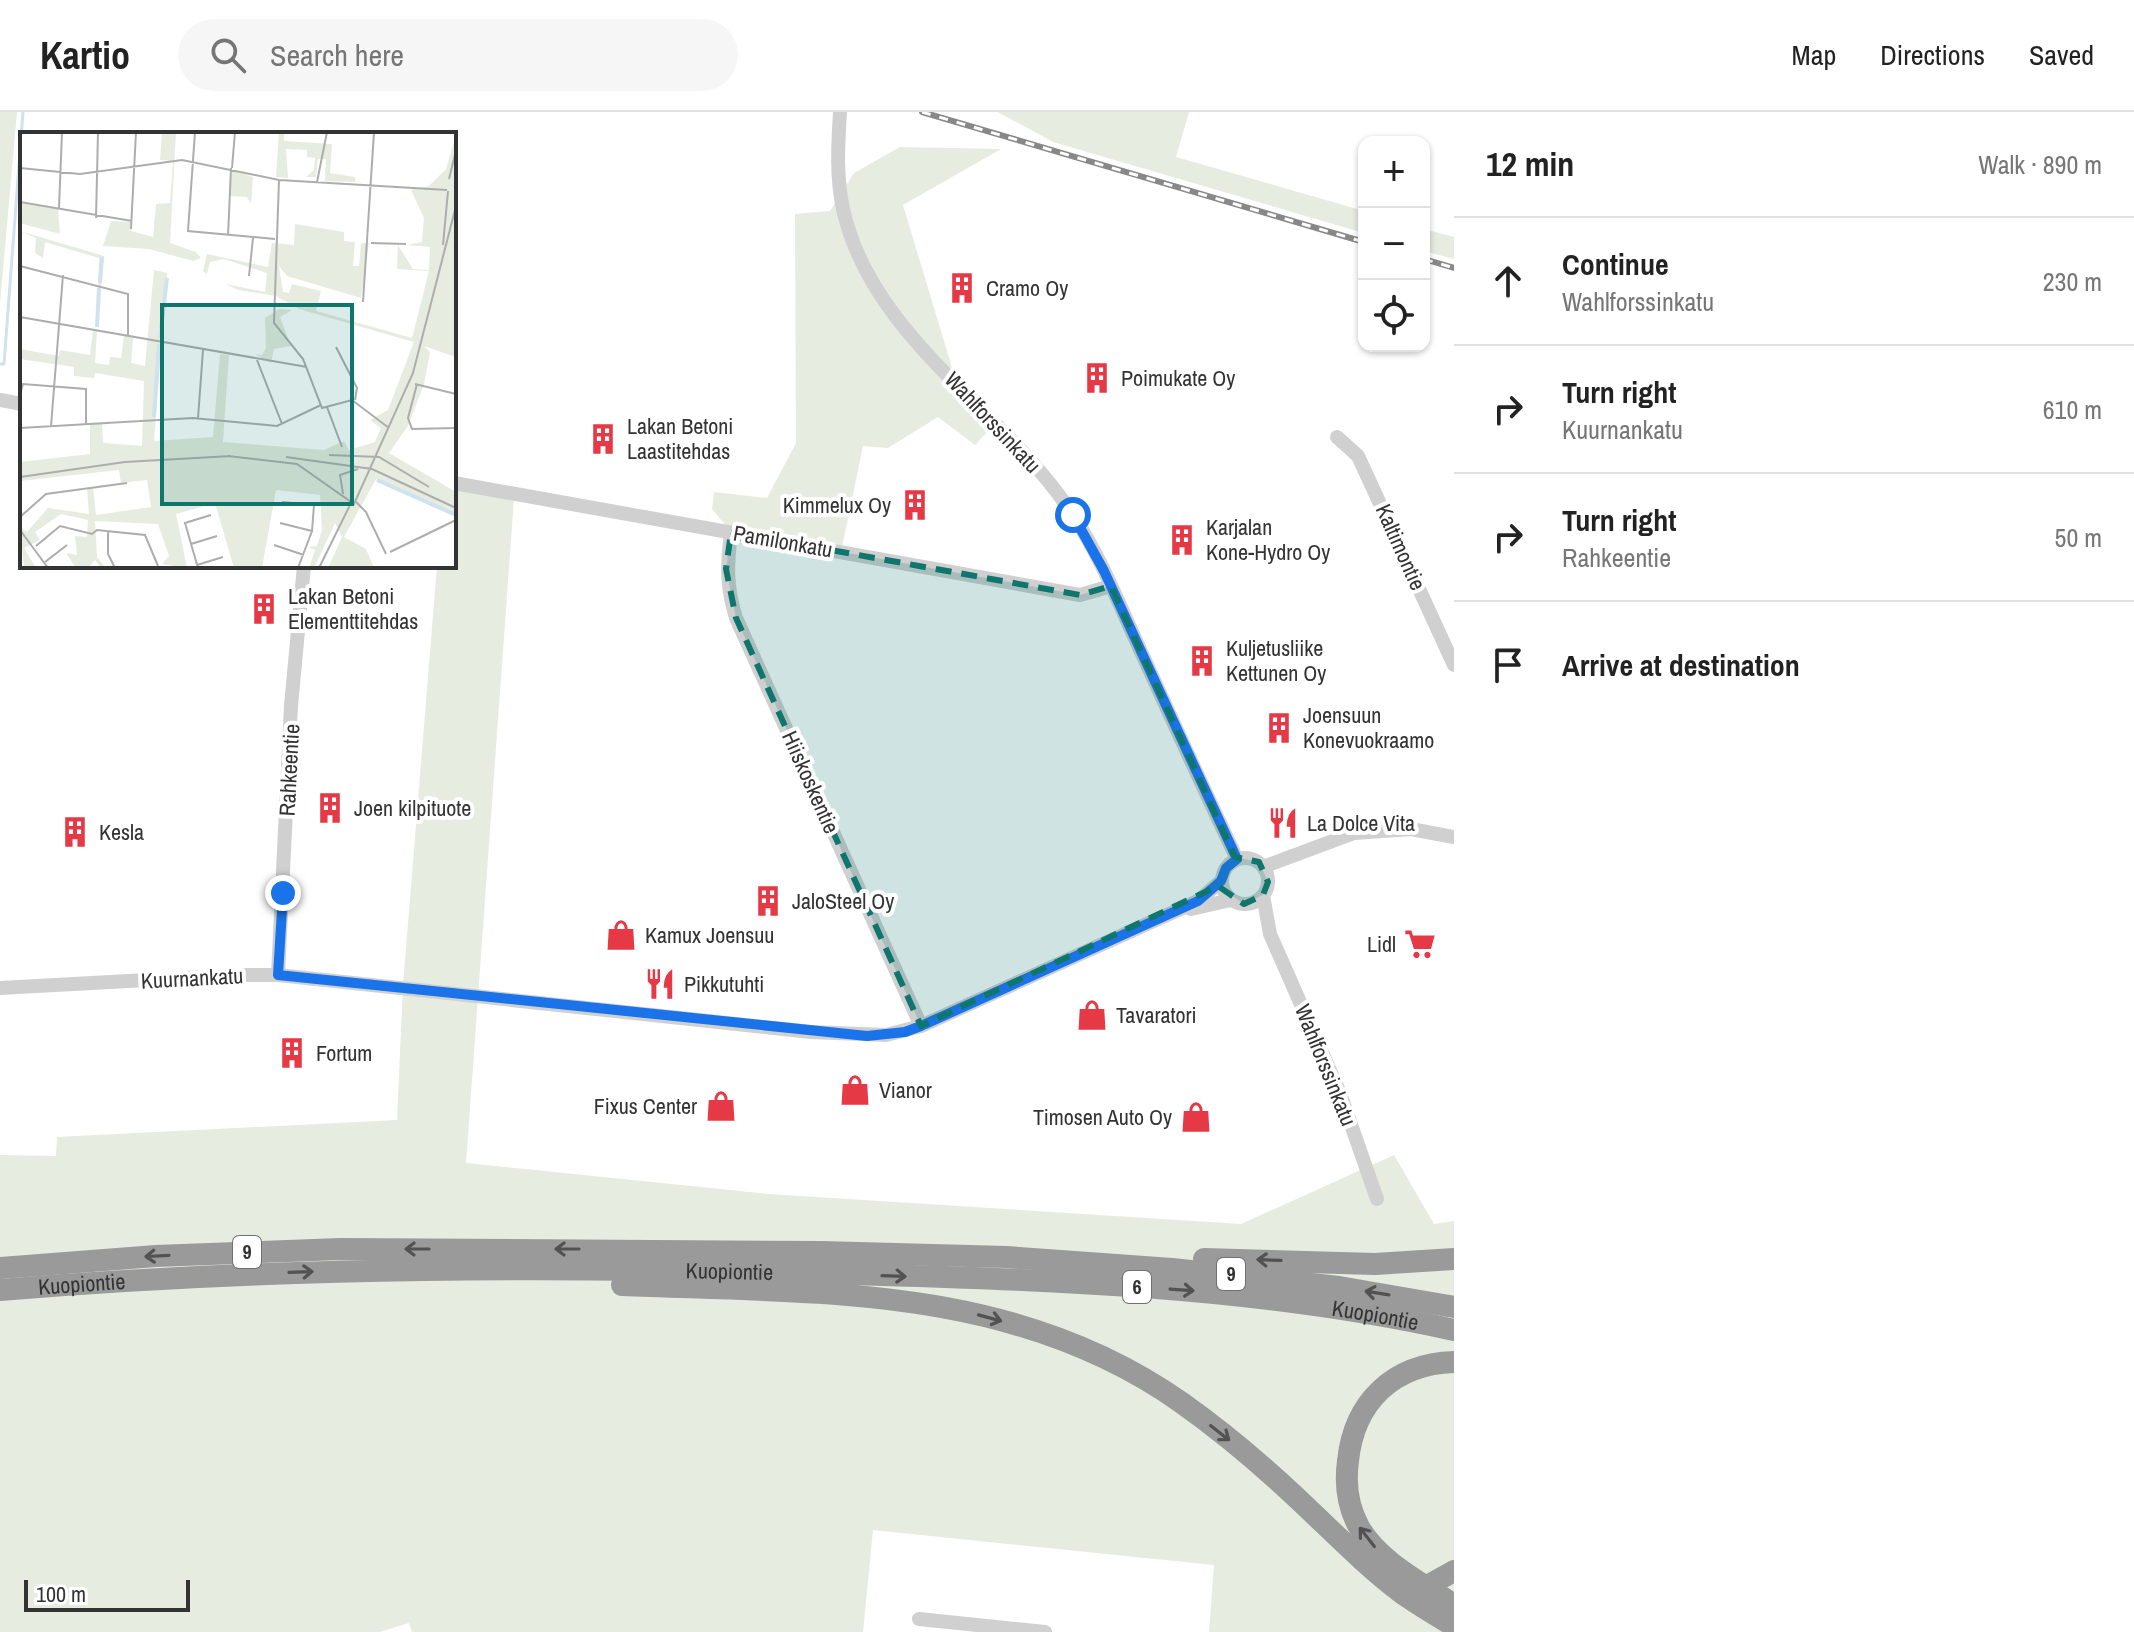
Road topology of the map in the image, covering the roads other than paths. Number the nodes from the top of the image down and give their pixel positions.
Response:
1 (840, 112) edge
2 (0, 400) edge
3 (20, 404) edge
4 (1337, 437) dead end
5 (456, 483) edge
6 (731, 532) junction
7 (304, 568) edge
8 (1111, 586) junction
9 (1454, 665) edge
10 (1454, 837) edge
11 (1237, 859) junction
12 (1263, 867) junction
13 (1221, 881) junction
14 (1263, 895) junction
15 (1238, 902) junction
16 (1171, 913) junction
17 (1270, 934) junction
18 (278, 975) junction
19 (0, 988) edge
20 (921, 1026) junction
21 (1377, 1199) dead end
22 (1006, 1257) junction
23 (1454, 1259) edge
24 (0, 1268) edge
25 (511, 1271) junction
26 (817, 1273) joint
27 (0, 1290) edge
28 (1454, 1307) edge
29 (1454, 1330) edge
30 (1454, 1362) edge
31 (1454, 1571) edge
32 (1427, 1586) junction
33 (919, 1619) dead end
34 (1454, 1620) edge
35 (1045, 1632) edge

1 - 8 street, Wahlforssinkatu
2 - 3 street
4 - 9 street, Kaltimontie
5 - 6 street, Pamilonkatu
6 - 8 street, Pamilonkatu
6 - 20 street, Hiiskoskentie
7 - 18 street, Rahkeentie
8 - 11 street, Wahlforssinkatu
10 - 12 street
11 - 12 street
11 - 13 street
12 - 14 street
13 - 15 street
13 - 16 street, Kuurnankatu
14 - 15 street
14 - 17 street, Wahlforssinkatu
15 - 16 street, Kuurnankatu
15 - 17 street, Wahlforssinkatu
16 - 20 street, Kuurnankatu
17 - 21 street, Wahlforssinkatu
18 - 19 street, Kuurnankatu
18 - 20 street, Kuurnankatu
23 -> 22 highway
22 -> 24 highway, Kuopiontie / 9
28 -> 22 highway, Kuopiontie / 9
25 - 26 highway, Kuopiontie / 9
27 -> 25 highway, Kuopiontie / 9
25 -> 34 highway
26 -> 29 highway, Kuopiontie / 6
32 -> 30 highway
31 - 32 highway
32 - 34 highway
33 - 35 street

